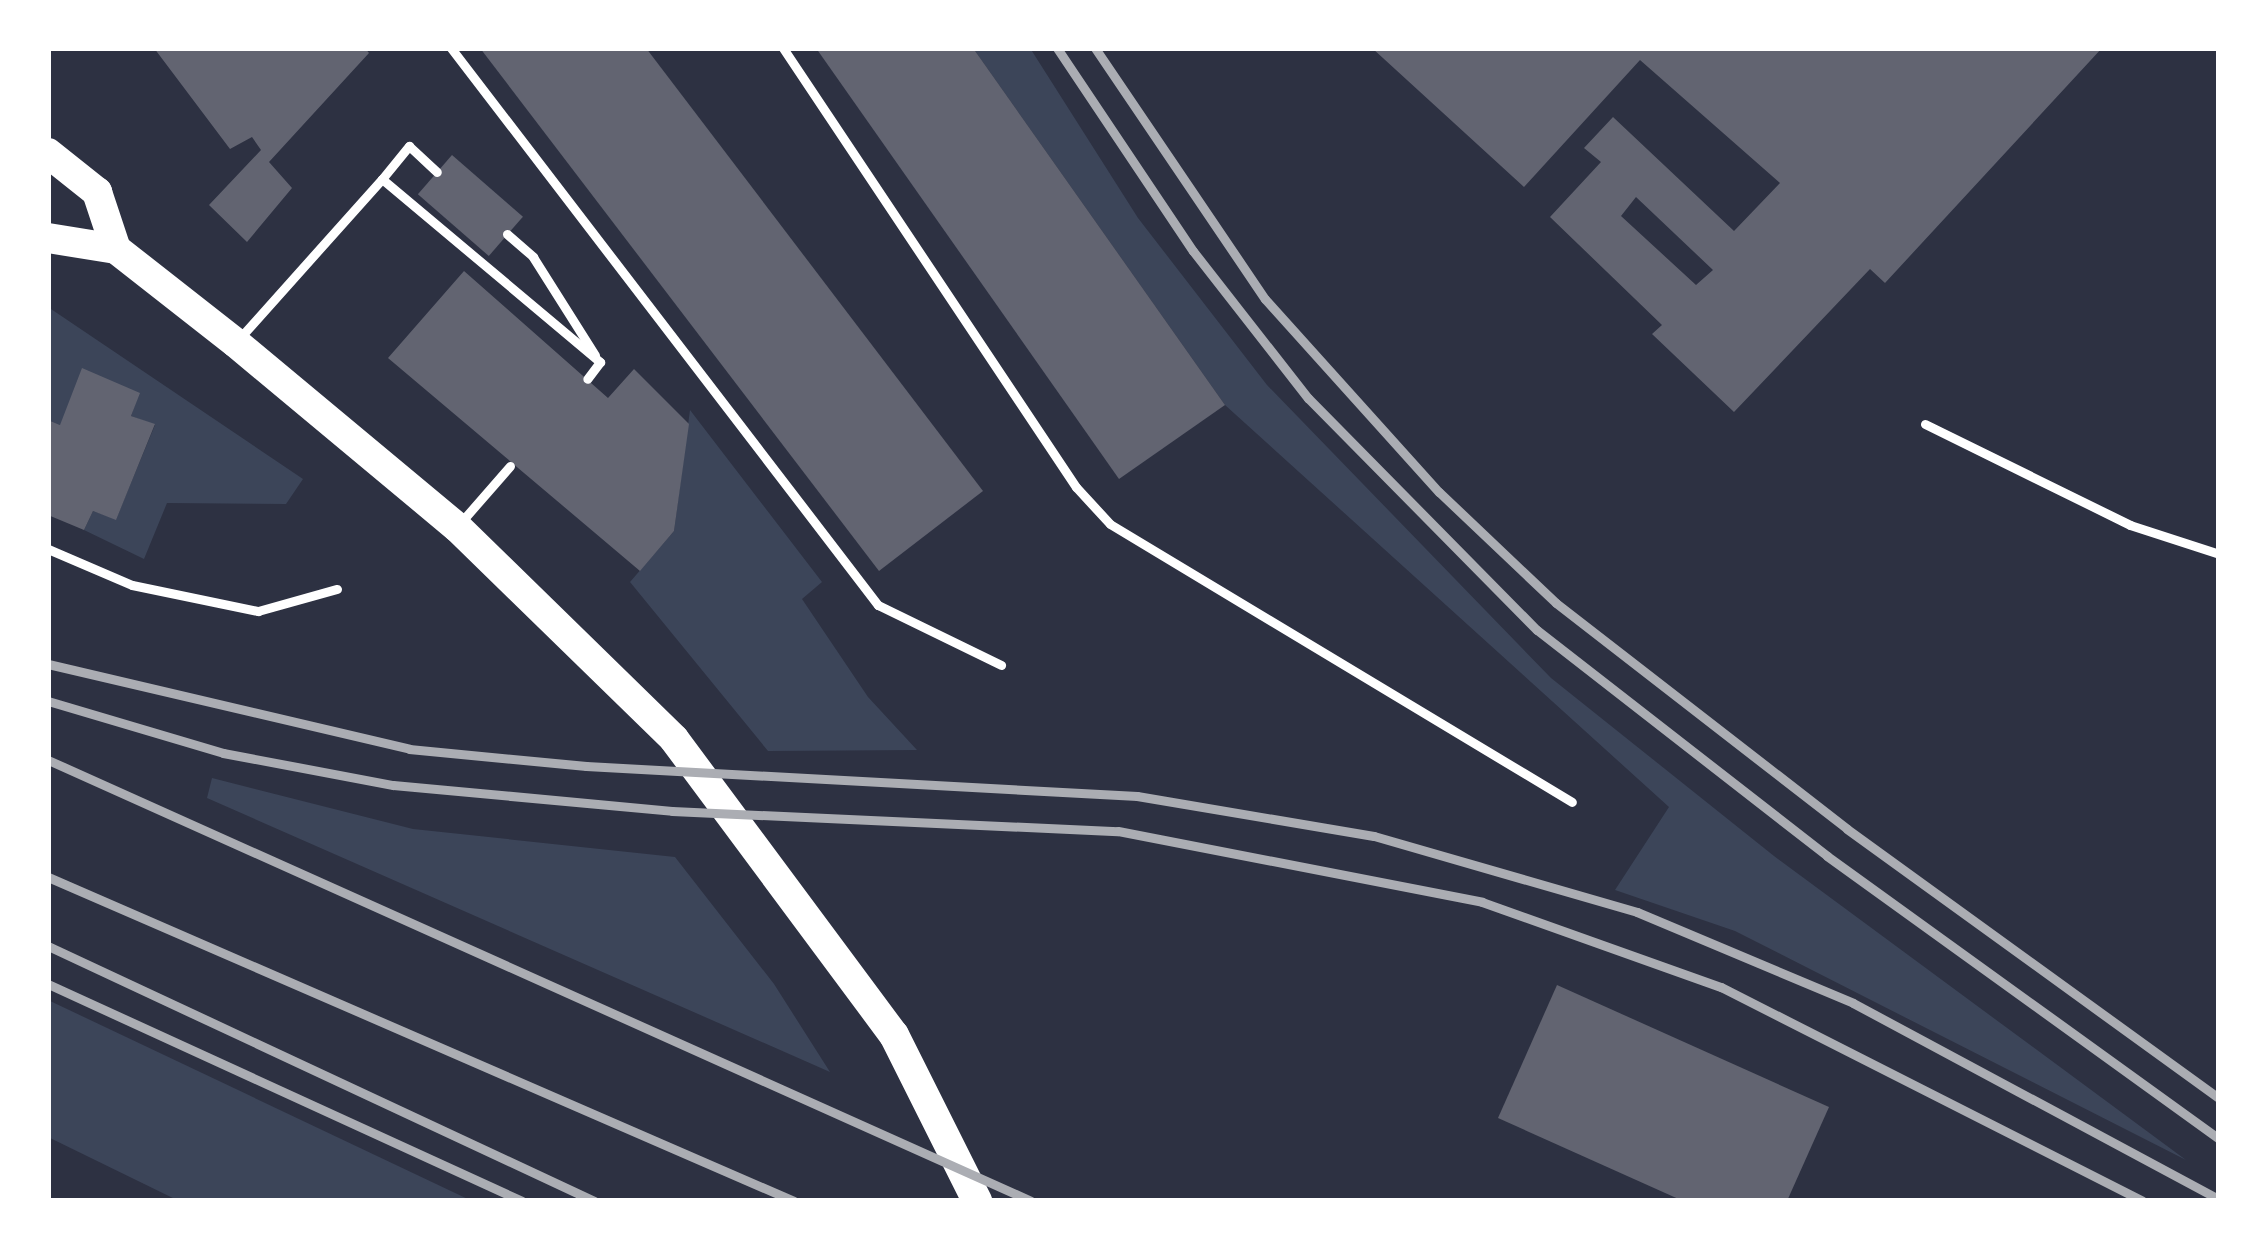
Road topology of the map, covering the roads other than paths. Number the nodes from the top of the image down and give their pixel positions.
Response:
1 (452, 48) edge
2 (783, 48) edge
3 (48, 153) edge
4 (437, 172) dead end
5 (382, 179) junction
6 (507, 235) dead end
7 (48, 238) edge
8 (116, 249) junction
9 (236, 343) junction
10 (600, 362) junction
11 (586, 379) dead end
12 (1925, 424) dead end
13 (510, 466) dead end
14 (457, 527) junction
15 (48, 549) edge
16 (2219, 554) edge
17 (337, 589) dead end
18 (1001, 665) dead end
19 (1572, 802) dead end
20 (977, 1201) edge

1 - 18 lane
2 - 19 lane
3 - 8 main road
4 - 5 lane
5 - 9 lane
5 - 10 lane
6 - 10 lane
7 - 8 main road
8 - 9 main road
9 - 14 main road
10 - 11 lane
12 - 16 lane
13 - 14 lane
14 - 20 main road
15 - 17 lane

